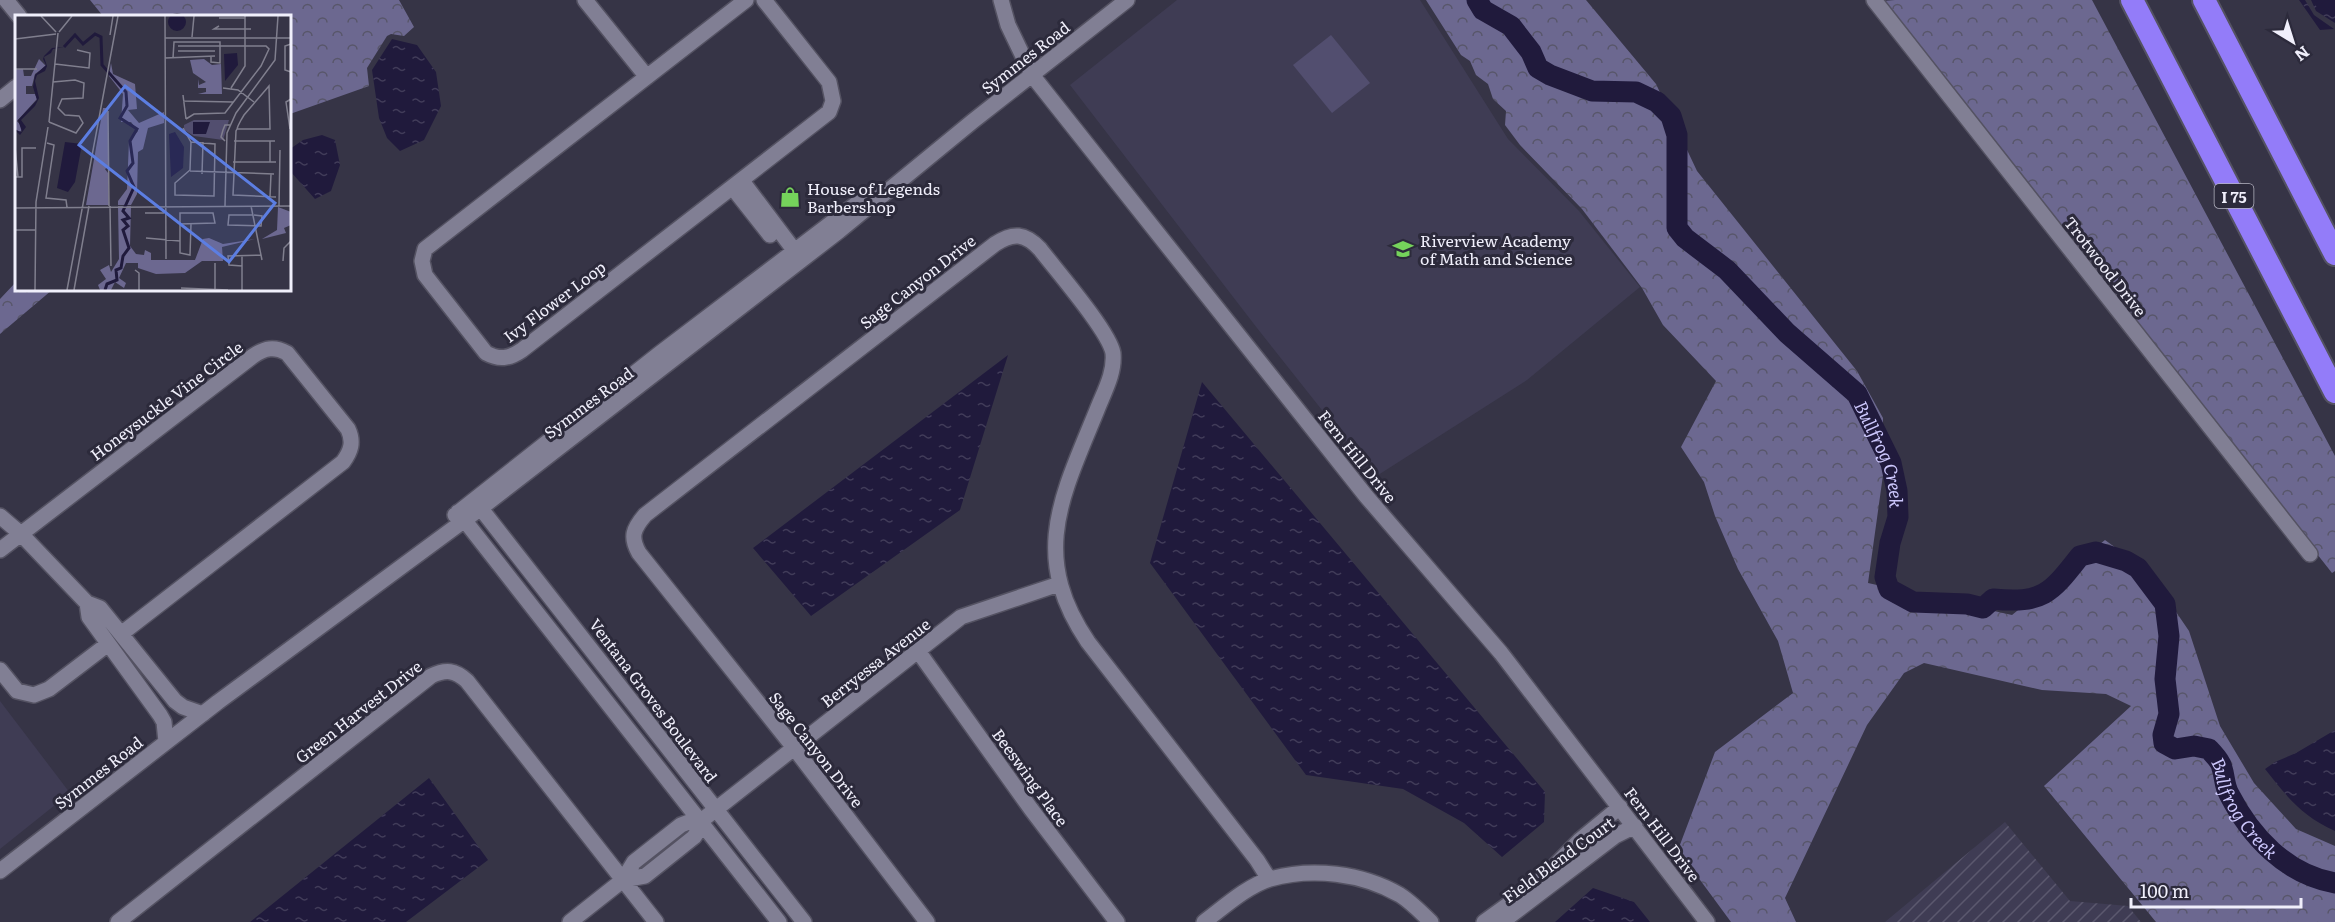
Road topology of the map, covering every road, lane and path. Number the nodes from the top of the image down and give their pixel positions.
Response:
1 (6, 0) edge
2 (585, 0) edge
3 (746, 0) edge
4 (764, 0) edge
5 (1001, 0) edge
6 (1127, 0) edge
7 (1874, 0) edge
8 (2132, 0) edge
9 (2204, 0) edge
10 (18, 15) edge
11 (1032, 75) junction
12 (647, 77) junction
13 (15, 88) edge
14 (0, 100) edge
15 (737, 184) junction
16 (2335, 254) edge
17 (794, 258) junction
18 (2335, 393) edge
19 (477, 504) junction
20 (0, 516) edge
21 (461, 516) junction
22 (21, 534) junction
23 (0, 550) edge
24 (2310, 554) dead end
25 (1059, 584) junction
26 (87, 603) junction
27 (121, 634) junction
28 (108, 644) junction
29 (918, 651) junction
30 (0, 670) edge
31 (203, 714) junction
32 (166, 742) junction
33 (795, 749) junction
34 (1620, 807) junction
35 (715, 810) junction
36 (701, 821) junction
37 (1635, 826) junction
38 (0, 871) edge
39 (1269, 879) junction
40 (623, 880) junction
41 (118, 922) edge
42 (570, 922) edge
43 (656, 922) edge
44 (779, 922) edge
45 (804, 922) edge
46 (927, 922) edge
47 (1117, 922) edge
48 (1204, 922) edge
49 (1431, 922) edge
50 (1484, 922) edge
51 (1502, 922) edge
52 (1707, 922) edge

1 - 10 street
2 - 12 street
3 - 12 street, Ivy Flower Loop
4 - 15 street, Ivy Flower Loop
5 - 11 street, Fern Hill Drive
6 - 11 street, Symmes Road
7 - 24 street, Trotwood Drive
8 - 18 highway, I 75
9 - 16 highway
11 - 17 street, Symmes Road
11 - 34 street, Fern Hill Drive
12 - 15 street, Ivy Flower Loop
13 - 14 street
15 - 17 street
17 - 19 street, Symmes Road
19 - 21 street, Symmes Road
19 - 35 street, Ventana Groves Boulevard
20 - 22 street
21 - 31 street, Symmes Road
21 - 36 street
22 - 23 street, Honeysuckle Vine Circle
22 - 26 street
22 - 27 street, Honeysuckle Vine Circle
25 - 29 street, Berryessa Avenue
25 - 33 street, Sage Canyon Drive
25 - 39 street, Sage Canyon Drive
26 - 27 street
26 - 28 street
27 - 31 street
28 - 30 street
28 - 32 street
29 - 33 street, Berryessa Avenue
29 - 47 street, Beeswing Place
31 - 32 street, Symmes Road
32 - 38 street, Symmes Road
33 - 35 street, Berryessa Avenue
33 - 46 street, Sage Canyon Drive
34 - 37 street, Fern Hill Drive
34 - 50 street, Field Blend Court
35 - 36 street, Berryessa Avenue
35 - 45 street, Ventana Groves Boulevard
36 - 40 street, Berryessa Avenue
36 - 44 street
37 - 51 street, Field Blend Court
37 - 52 street, Fern Hill Drive
39 - 48 street
39 - 49 street
40 - 41 street, Green Harvest Drive
40 - 42 street, Berryessa Avenue
40 - 43 street, Green Harvest Drive

